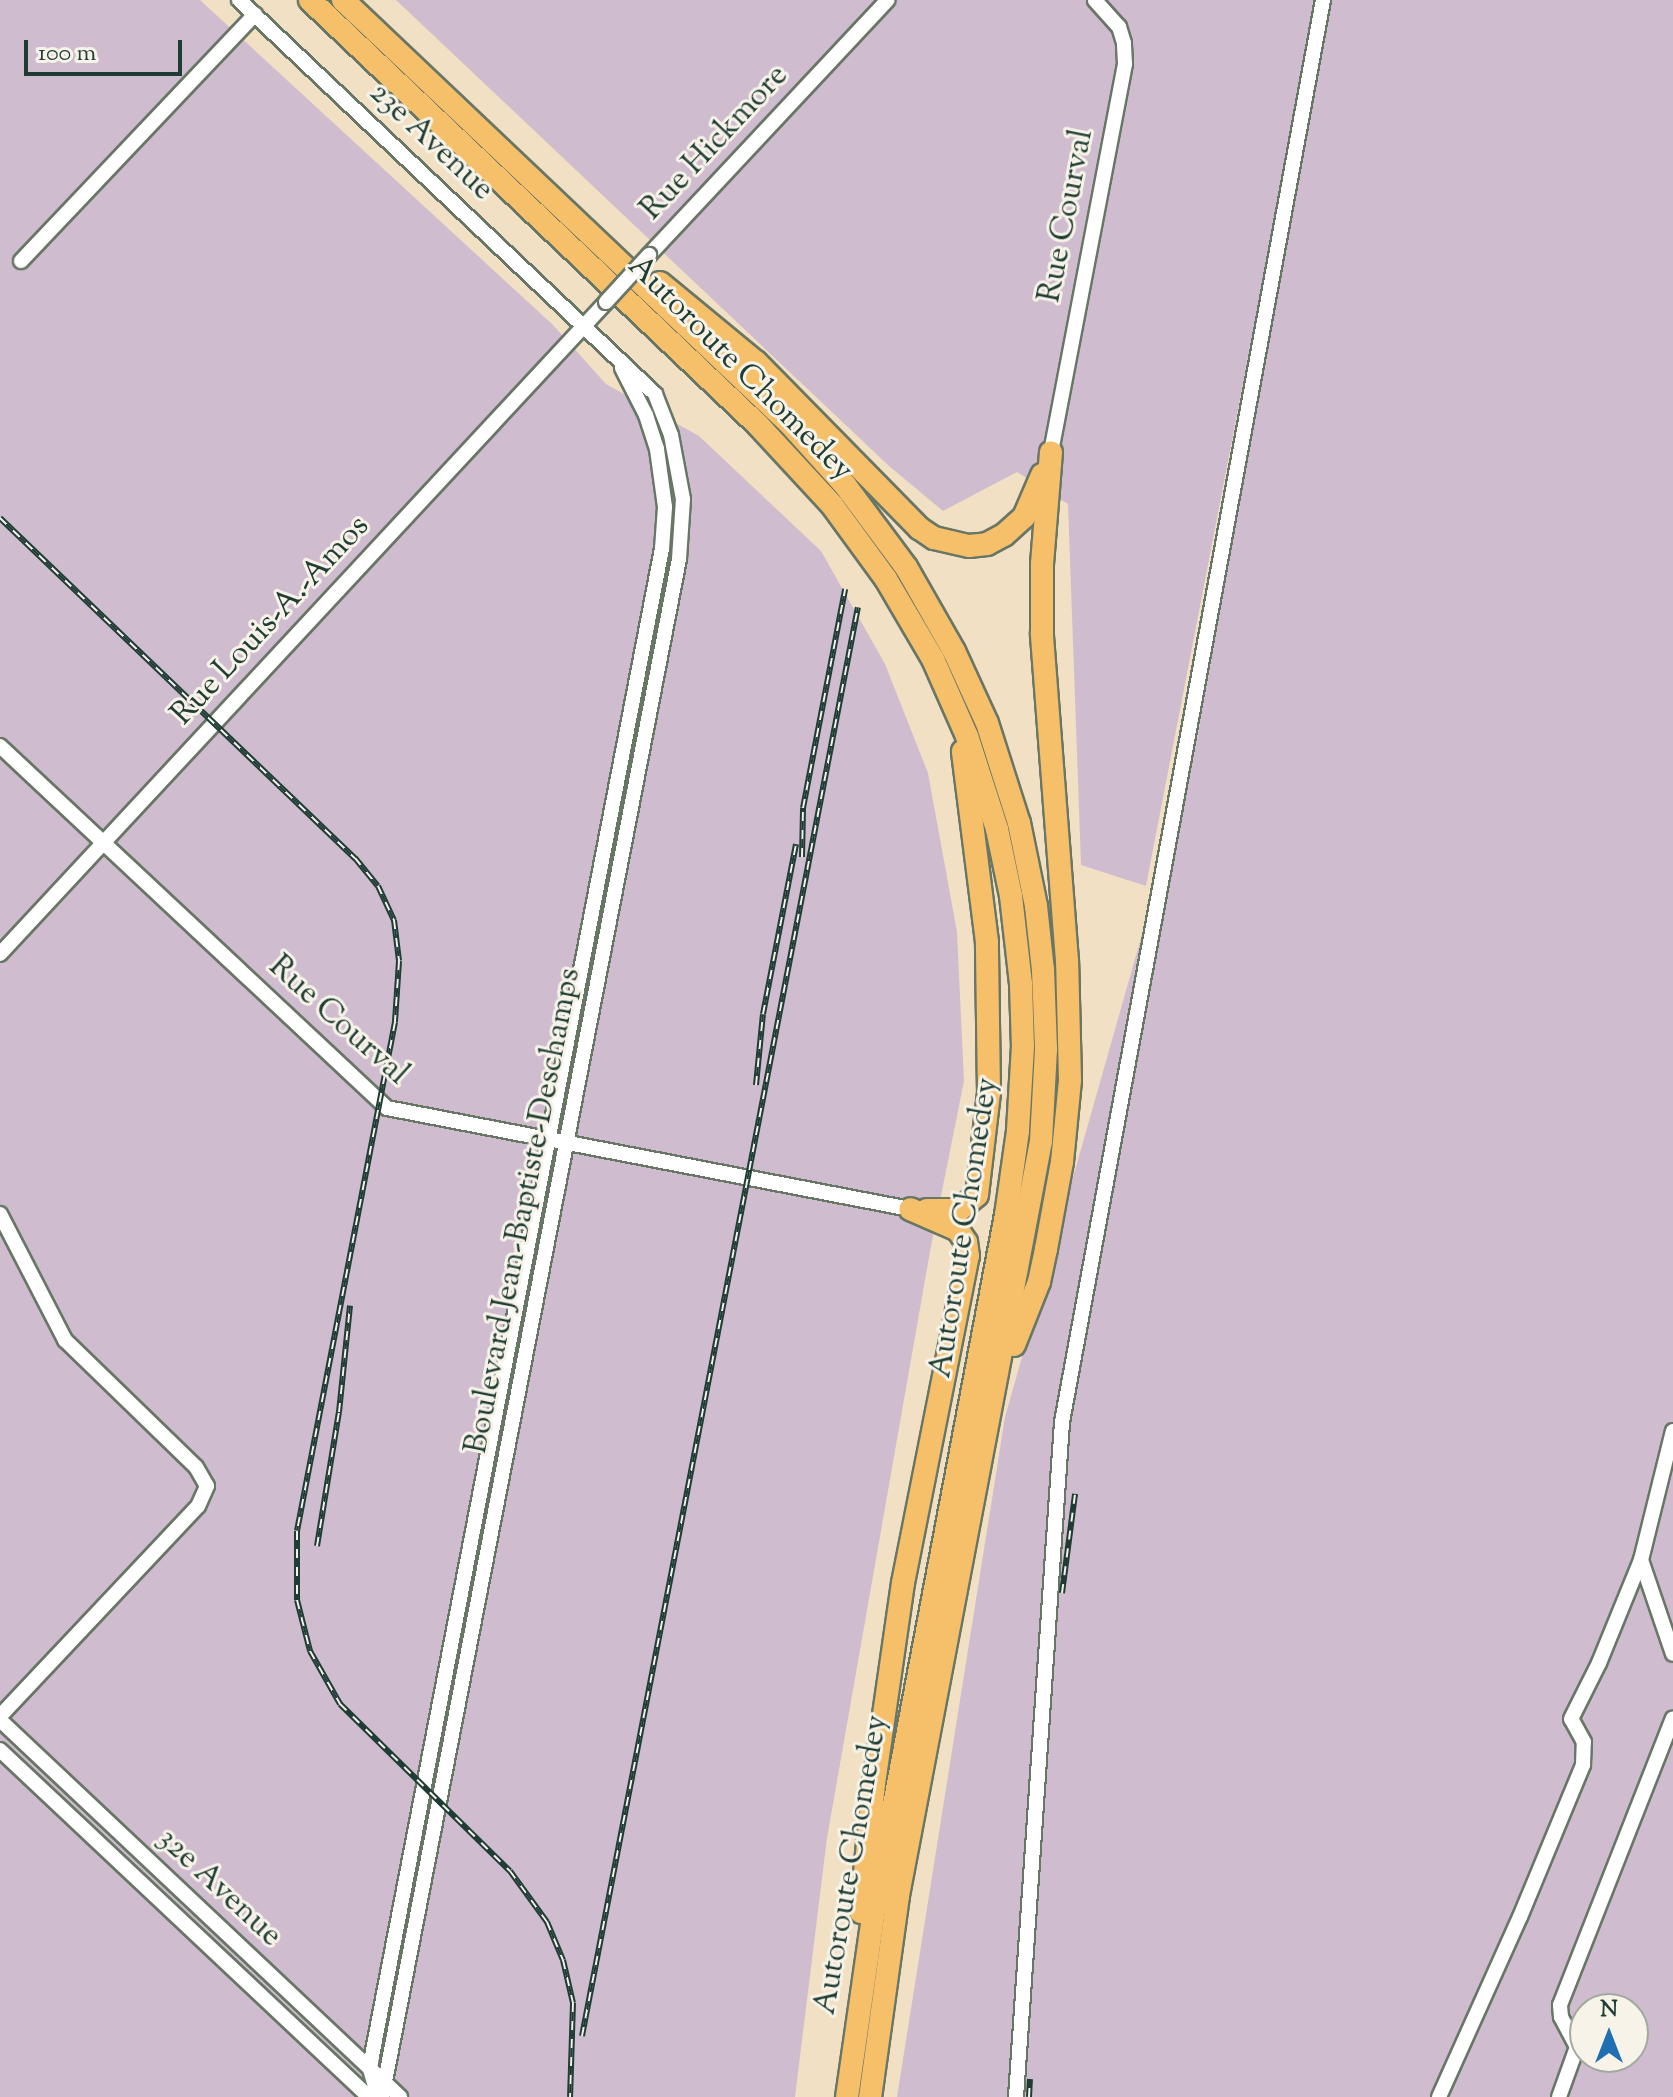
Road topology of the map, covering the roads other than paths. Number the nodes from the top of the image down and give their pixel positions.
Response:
1 (239, 0) edge
2 (310, 0) edge
3 (343, 0) edge
4 (1095, 0) edge
5 (1323, 0) edge
6 (879, 3) edge
7 (255, 14) junction
8 (537, 184) junction
9 (21, 261) dead end
10 (584, 325) junction
11 (613, 354) junction
12 (1051, 452) junction
13 (957, 711) junction
14 (0, 746) edge
15 (104, 842) junction
16 (0, 954) edge
17 (550, 1141) junction
18 (565, 1143) junction
19 (910, 1209) junction
20 (0, 1214) edge
21 (515, 1319) junction
22 (531, 1322) junction
23 (994, 1396) junction
24 (1673, 1431) edge
25 (1641, 1560) junction
26 (1673, 1654) edge
27 (0, 1718) edge
28 (1673, 1718) edge
29 (2, 1757) edge
30 (417, 1826) junction
31 (433, 1830) junction
32 (850, 2063) junction
33 (370, 2069) junction
34 (381, 2092) edge
35 (369, 2097) edge
36 (400, 2097) edge
37 (847, 2097) edge
38 (870, 2097) edge
39 (1016, 2097) edge
40 (1439, 2097) edge
41 (1559, 2097) edge

1 - 7 street, 23e Avenue
2 - 13 highway, Autoroute Chomedey
3 - 8 highway, Autoroute Chomedey
4 - 12 street, Rue Courval
5 - 39 street
6 - 10 street, Rue Hickmore, bridge
7 - 9 street
7 - 10 street, 23e Avenue
8 - 12 highway
8 - 23 highway, Autoroute Chomedey
10 - 11 street, Boulevard Jean-Baptiste-Deschamps
10 - 15 street, Rue Louis-A.-Amos
11 - 17 street, Boulevard Jean-Baptiste-Deschamps
11 - 18 street, Boulevard Jean-Baptiste-Deschamps
12 - 23 highway
13 - 19 highway
13 - 32 highway, Autoroute Chomedey
14 - 15 street, Rue Courval
15 - 16 street, Rue Louis-A.-Amos
15 - 17 street, Rue Courval
17 - 18 street, Rue Courval
17 - 21 street, Boulevard Jean-Baptiste-Deschamps
18 - 19 street, Rue Courval
18 - 22 street, Boulevard Jean-Baptiste-Deschamps
19 - 32 highway
20 - 27 street
21 - 22 street
21 - 30 street, Boulevard Jean-Baptiste-Deschamps
22 - 31 street, Boulevard Jean-Baptiste-Deschamps
23 - 38 highway, Autoroute Chomedey
24 - 25 street
25 - 26 street
25 - 40 street
27 - 33 street, 32e Avenue
28 - 41 street
29 - 35 street, 32e Avenue
30 - 31 street
30 - 33 street, Boulevard Jean-Baptiste-Deschamps
31 - 34 street, Boulevard Jean-Baptiste-Deschamps
32 - 37 highway, Autoroute Chomedey
33 - 34 street, Boulevard Jean-Baptiste-Deschamps
34 - 36 street

